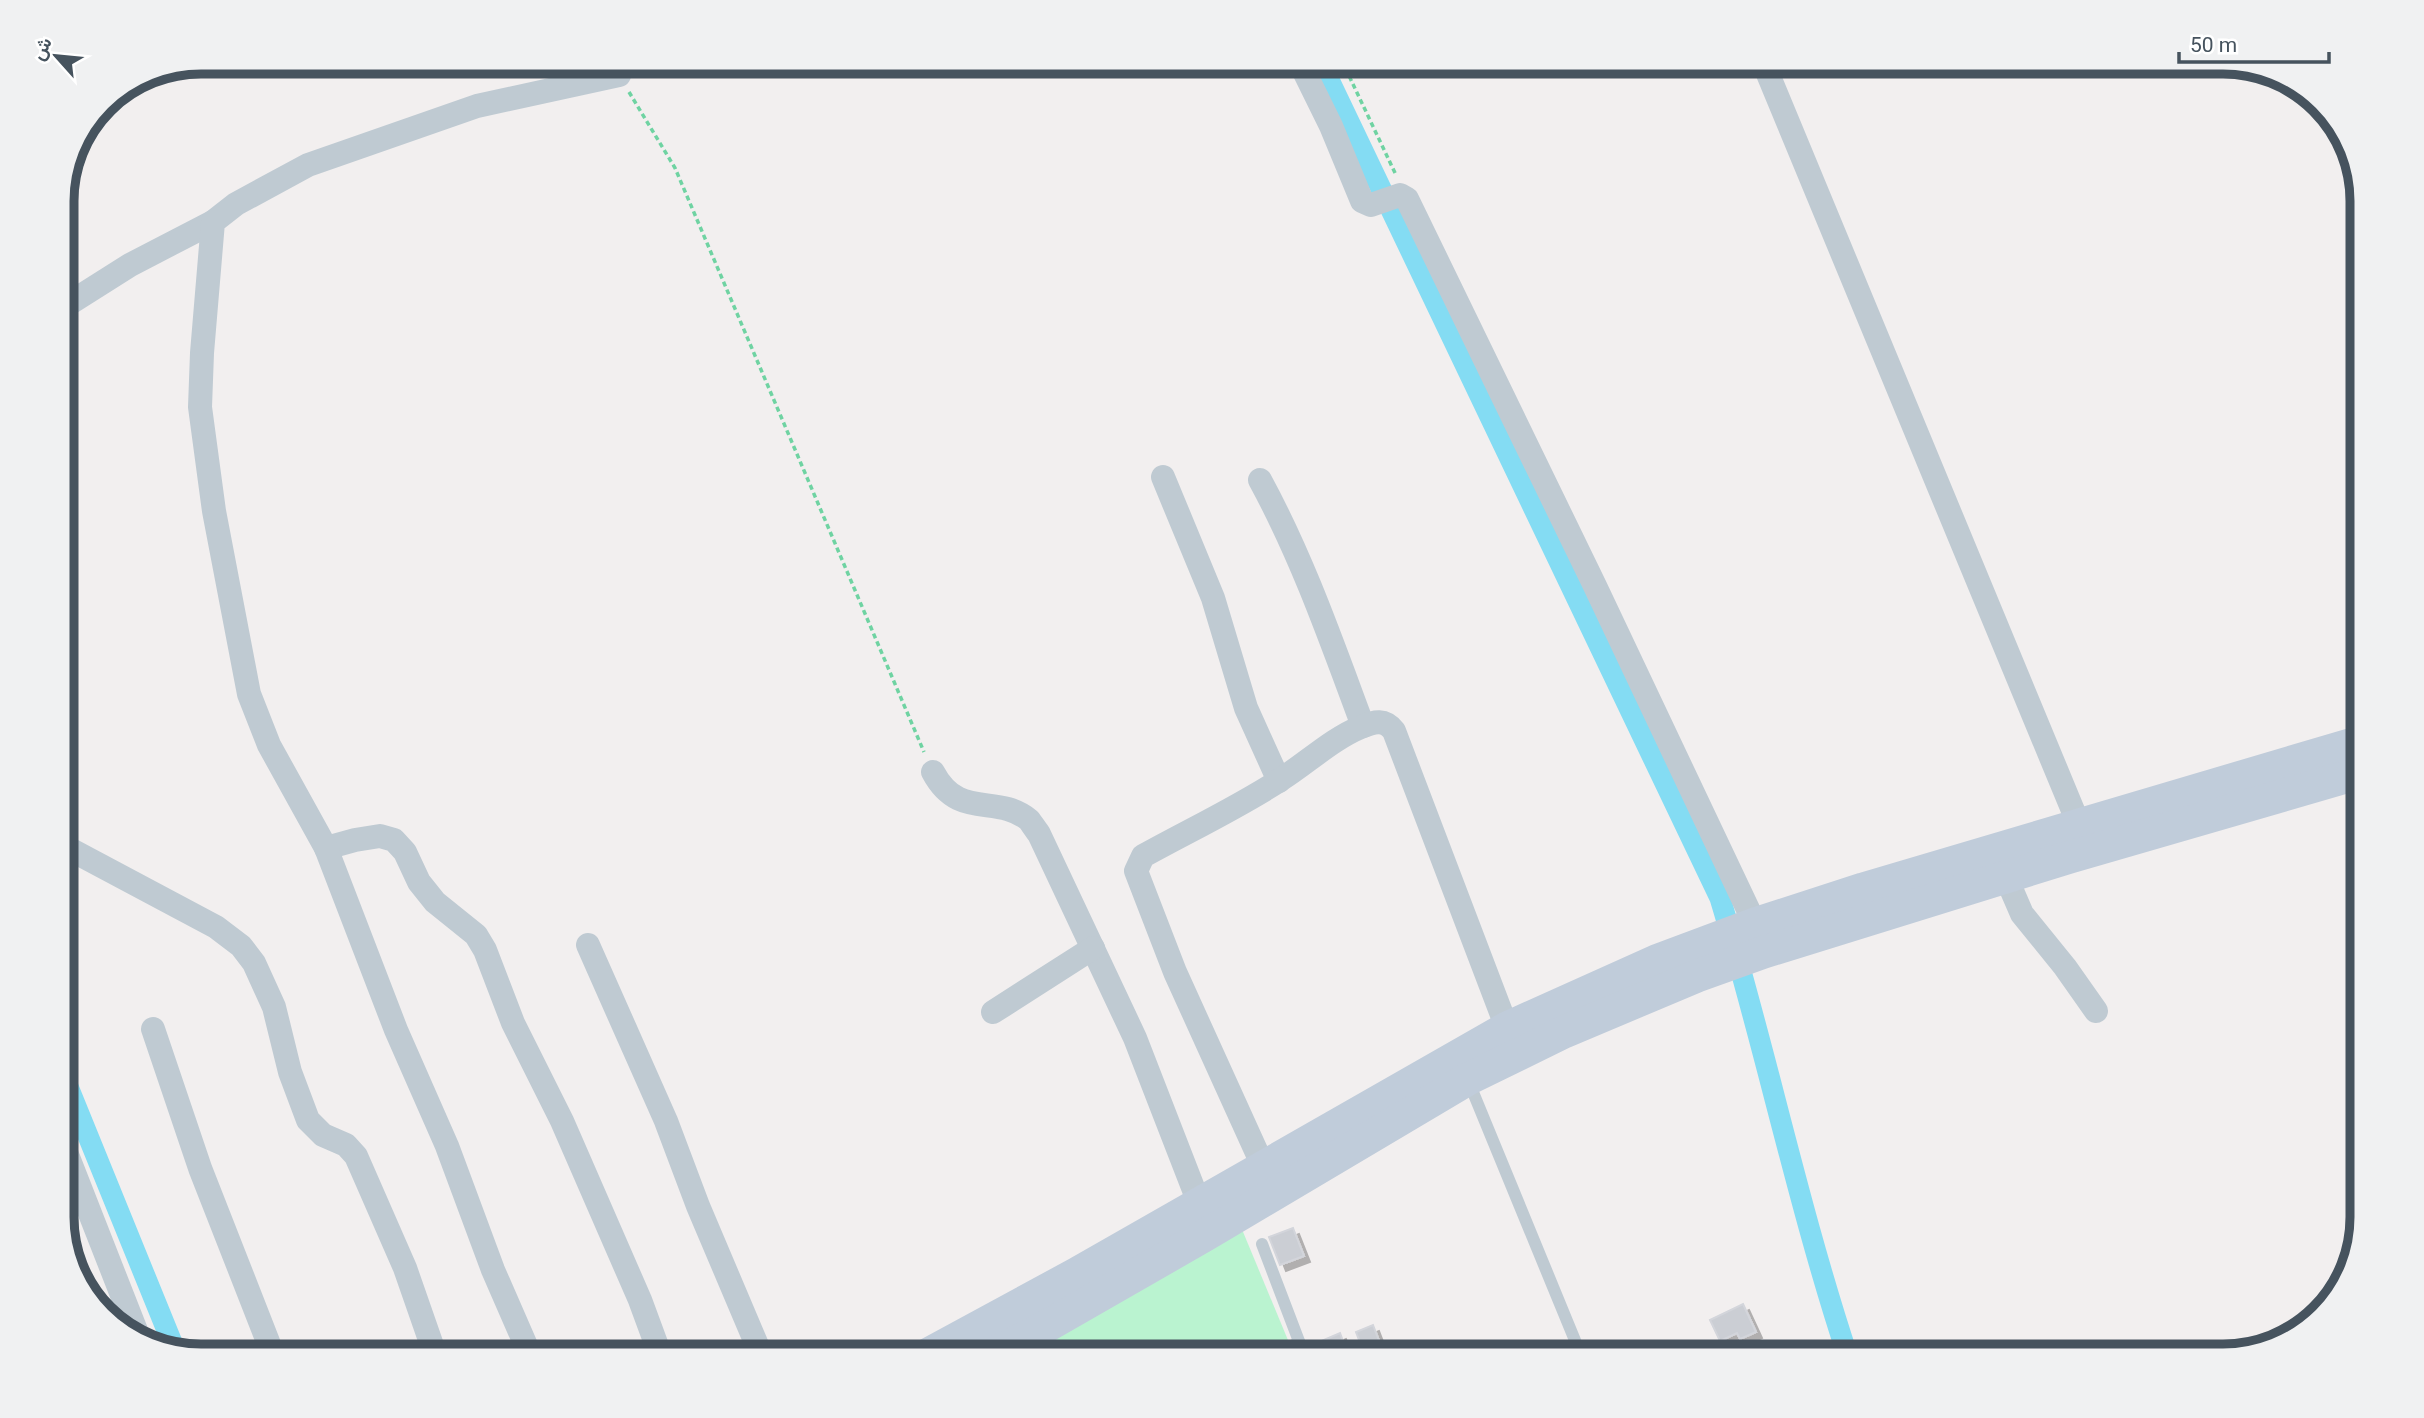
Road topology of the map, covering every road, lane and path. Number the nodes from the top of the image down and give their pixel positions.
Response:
1 (592, 74) edge
2 (618, 74) edge
3 (1305, 74) edge
4 (1347, 74) edge
5 (1768, 74) edge
6 (1393, 200) junction
7 (213, 222) junction
8 (74, 300) edge
9 (1163, 477) dead end
10 (1260, 480) dead end
11 (1363, 726) junction
12 (2350, 745) edge
13 (933, 772) joint
14 (2350, 776) edge
15 (1279, 781) junction
16 (2079, 825) junction
17 (326, 848) junction
18 (74, 851) edge
19 (2006, 877) junction
20 (1755, 924) junction
21 (588, 945) dead end
22 (1093, 948) junction
23 (2096, 1011) dead end
24 (993, 1012) dead end
25 (1507, 1028) junction
26 (153, 1029) dead end
27 (1463, 1067) junction
28 (1264, 1166) junction
29 (74, 1173) edge
30 (1199, 1202) junction
31 (1262, 1244) dead end
32 (134, 1325) edge
33 (1299, 1342) joint
34 (269, 1344) edge
35 (431, 1344) edge
36 (524, 1344) edge
37 (656, 1344) edge
38 (756, 1344) edge
39 (947, 1344) edge
40 (1012, 1344) edge
41 (1295, 1344) edge
42 (1575, 1344) edge

1 - 7 street
2 - 13 path
3 - 6 street
4 - 6 path
5 - 16 street
6 - 20 street
7 - 8 street
7 - 17 street
9 - 15 street
10 - 11 street
11 - 15 street
11 - 25 street
12 - 16 street
13 - 22 street
14 - 19 street
15 - 28 street
16 - 20 street
17 - 36 street
17 - 37 street
18 - 35 street
19 - 23 street
19 - 27 street
20 - 25 street
21 - 38 street
22 - 24 street
22 - 30 street
25 - 27 street
26 - 34 street
27 - 28 street
27 - 40 street
27 - 42 lane
28 - 30 street
29 - 32 street
30 - 39 street
31 - 33 lane
33 - 41 lane

